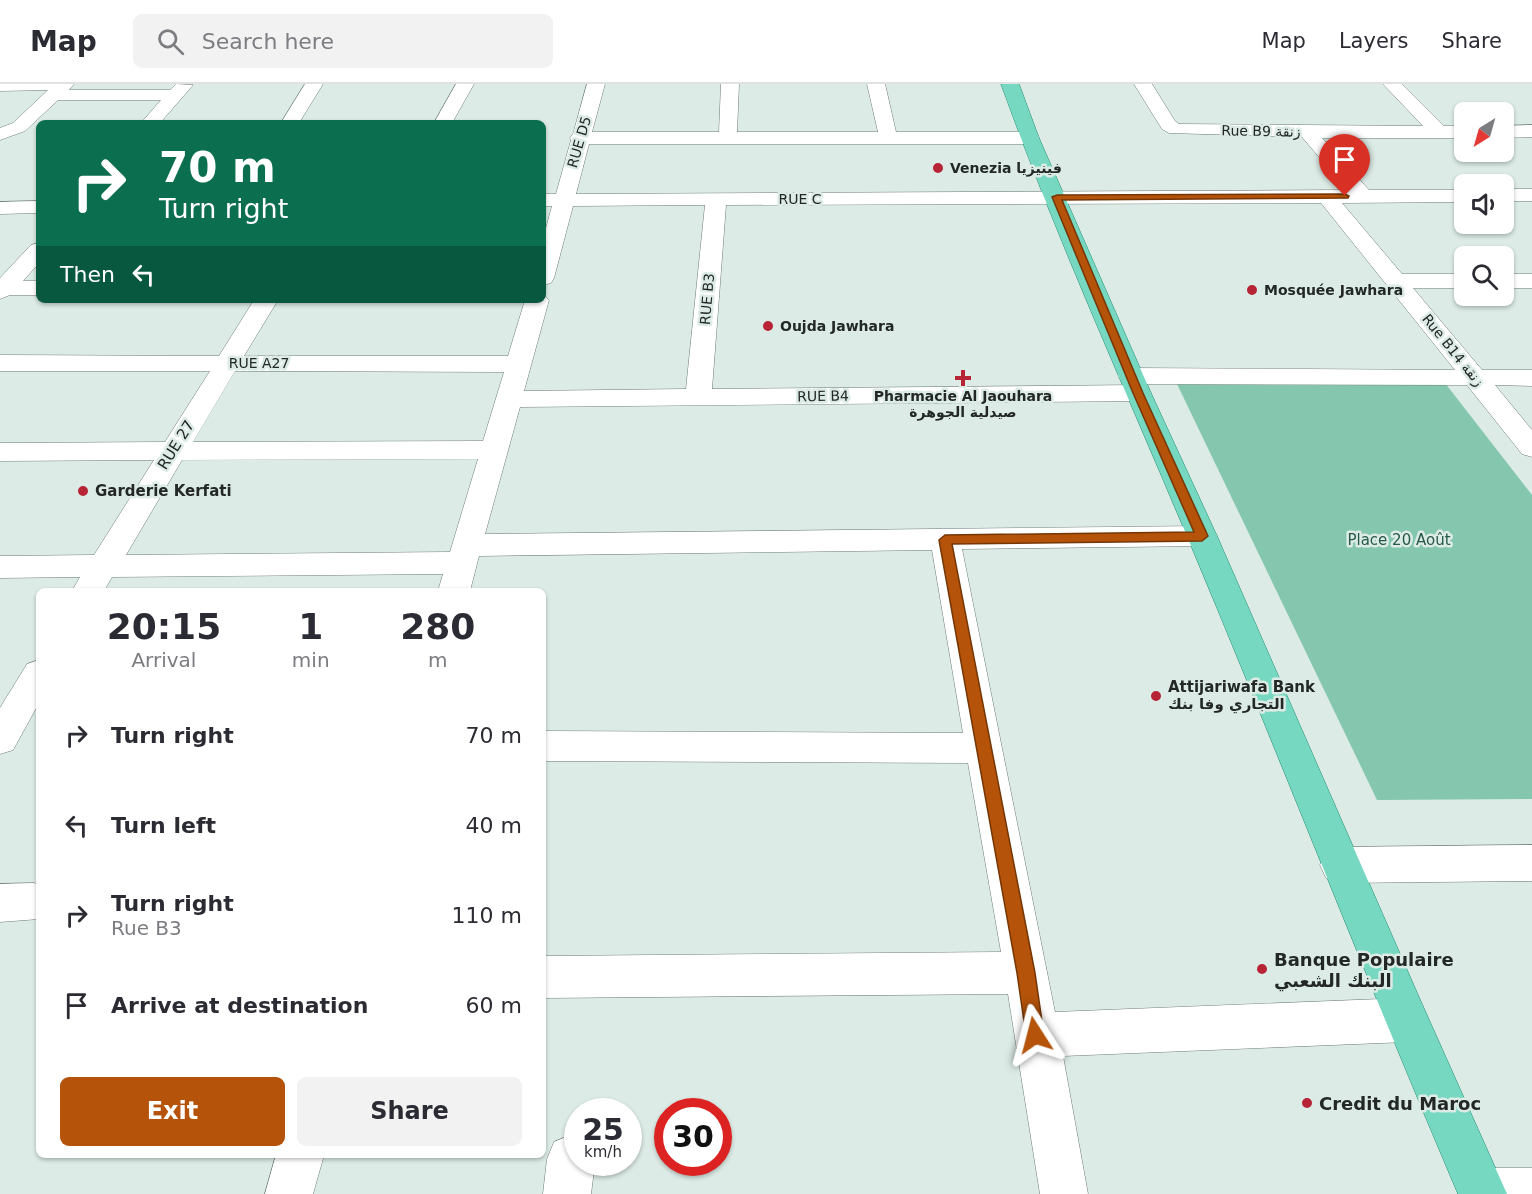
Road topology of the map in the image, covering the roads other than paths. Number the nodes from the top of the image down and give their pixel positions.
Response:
1 (314, 84) edge
2 (465, 84) edge
3 (596, 84) edge
4 (730, 84) edge
5 (876, 84) edge
6 (1010, 84) edge
7 (1143, 84) edge
8 (1392, 84) edge
9 (0, 86) edge
10 (60, 88) edge
11 (180, 90) edge
12 (153, 120) edge
13 (292, 120) edge
14 (445, 120) edge
15 (1532, 131) edge
16 (1307, 132) junction
17 (1439, 132) junction
18 (1454, 132) edge
19 (1514, 132) edge
20 (0, 134) edge
21 (579, 138) junction
22 (888, 138) junction
23 (1030, 138) junction
24 (728, 139) junction
25 (1514, 195) edge
26 (1532, 195) edge
27 (1363, 196) junction
28 (1454, 196) edge
29 (1057, 197) junction
30 (1327, 197) junction
31 (553, 200) edge
32 (716, 200) junction
33 (36, 207) edge
34 (0, 208) edge
35 (36, 253) edge
36 (546, 255) edge
37 (1398, 281) junction
38 (1454, 281) edge
39 (1514, 281) edge
40 (1532, 281) edge
41 (36, 288) edge
42 (1, 290) edge
43 (264, 303) edge
44 (536, 303) edge
45 (0, 363) edge
46 (227, 363) junction
47 (517, 364) junction
48 (1475, 378) junction
49 (1532, 378) edge
50 (1135, 384) junction
51 (698, 398) junction
52 (507, 399) junction
53 (1532, 448) edge
54 (493, 450) junction
55 (0, 452) edge
56 (172, 453) junction
57 (1202, 536) junction
58 (945, 540) junction
59 (461, 566) edge
60 (0, 567) edge
61 (94, 579) edge
62 (36, 683) edge
63 (30, 703) edge
64 (0, 739) edge
65 (546, 746) edge
66 (984, 748) junction
67 (1532, 863) edge
68 (1340, 866) junction
69 (1026, 973) junction
70 (546, 977) edge
71 (1406, 1020) junction
72 (1035, 1035) junction
73 (299, 1158) edge
74 (1532, 1192) edge
75 (1482, 1193) edge
76 (289, 1194) edge
77 (1064, 1194) edge

1 - 13 street
2 - 14 street
3 - 21 street, RUE D5
4 - 24 street
5 - 22 street
6 - 23 main road
7 - 16 street, Rue B9 زنقة
8 - 17 street
9 - 10 street
10 - 11 street
10 - 20 street
11 - 12 street
15 - 19 street
16 - 17 street, Rue B9 زنقة
16 - 27 street
17 - 18 street, Rue B9 زنقة
21 - 24 street
21 - 31 street, RUE D5
22 - 23 street
22 - 24 street
23 - 29 main road
25 - 26 street
27 - 28 street
27 - 30 street
29 - 30 street
29 - 32 street, RUE C
29 - 50 main road
30 - 37 street, Rue B14 زنقة
31 - 32 street, RUE C
31 - 36 street, RUE D5
32 - 51 street, RUE B3
33 - 34 street
35 - 42 street
37 - 38 street
37 - 48 street, Rue B14 زنقة
39 - 40 street
41 - 42 street
43 - 46 street, RUE 27
44 - 47 street
45 - 46 street, RUE A27
46 - 47 street, RUE A27
46 - 56 street, RUE 27
47 - 52 street
48 - 49 street, RUE B4
48 - 50 street, RUE B4
48 - 53 street, Rue B14 زنقة
50 - 51 street, RUE B4
50 - 57 main road
51 - 52 street, RUE B4
52 - 54 street
54 - 56 street
54 - 59 street
55 - 56 street
56 - 61 street, RUE 27
57 - 58 street
57 - 68 main road
58 - 59 street
58 - 66 street
59 - 61 street
60 - 61 street
62 - 63 street
63 - 64 street
65 - 66 street
66 - 69 street
67 - 68 street
68 - 71 main road
69 - 70 street
69 - 72 street
71 - 72 street
71 - 75 main road
72 - 77 street
73 - 76 street
74 - 75 street

